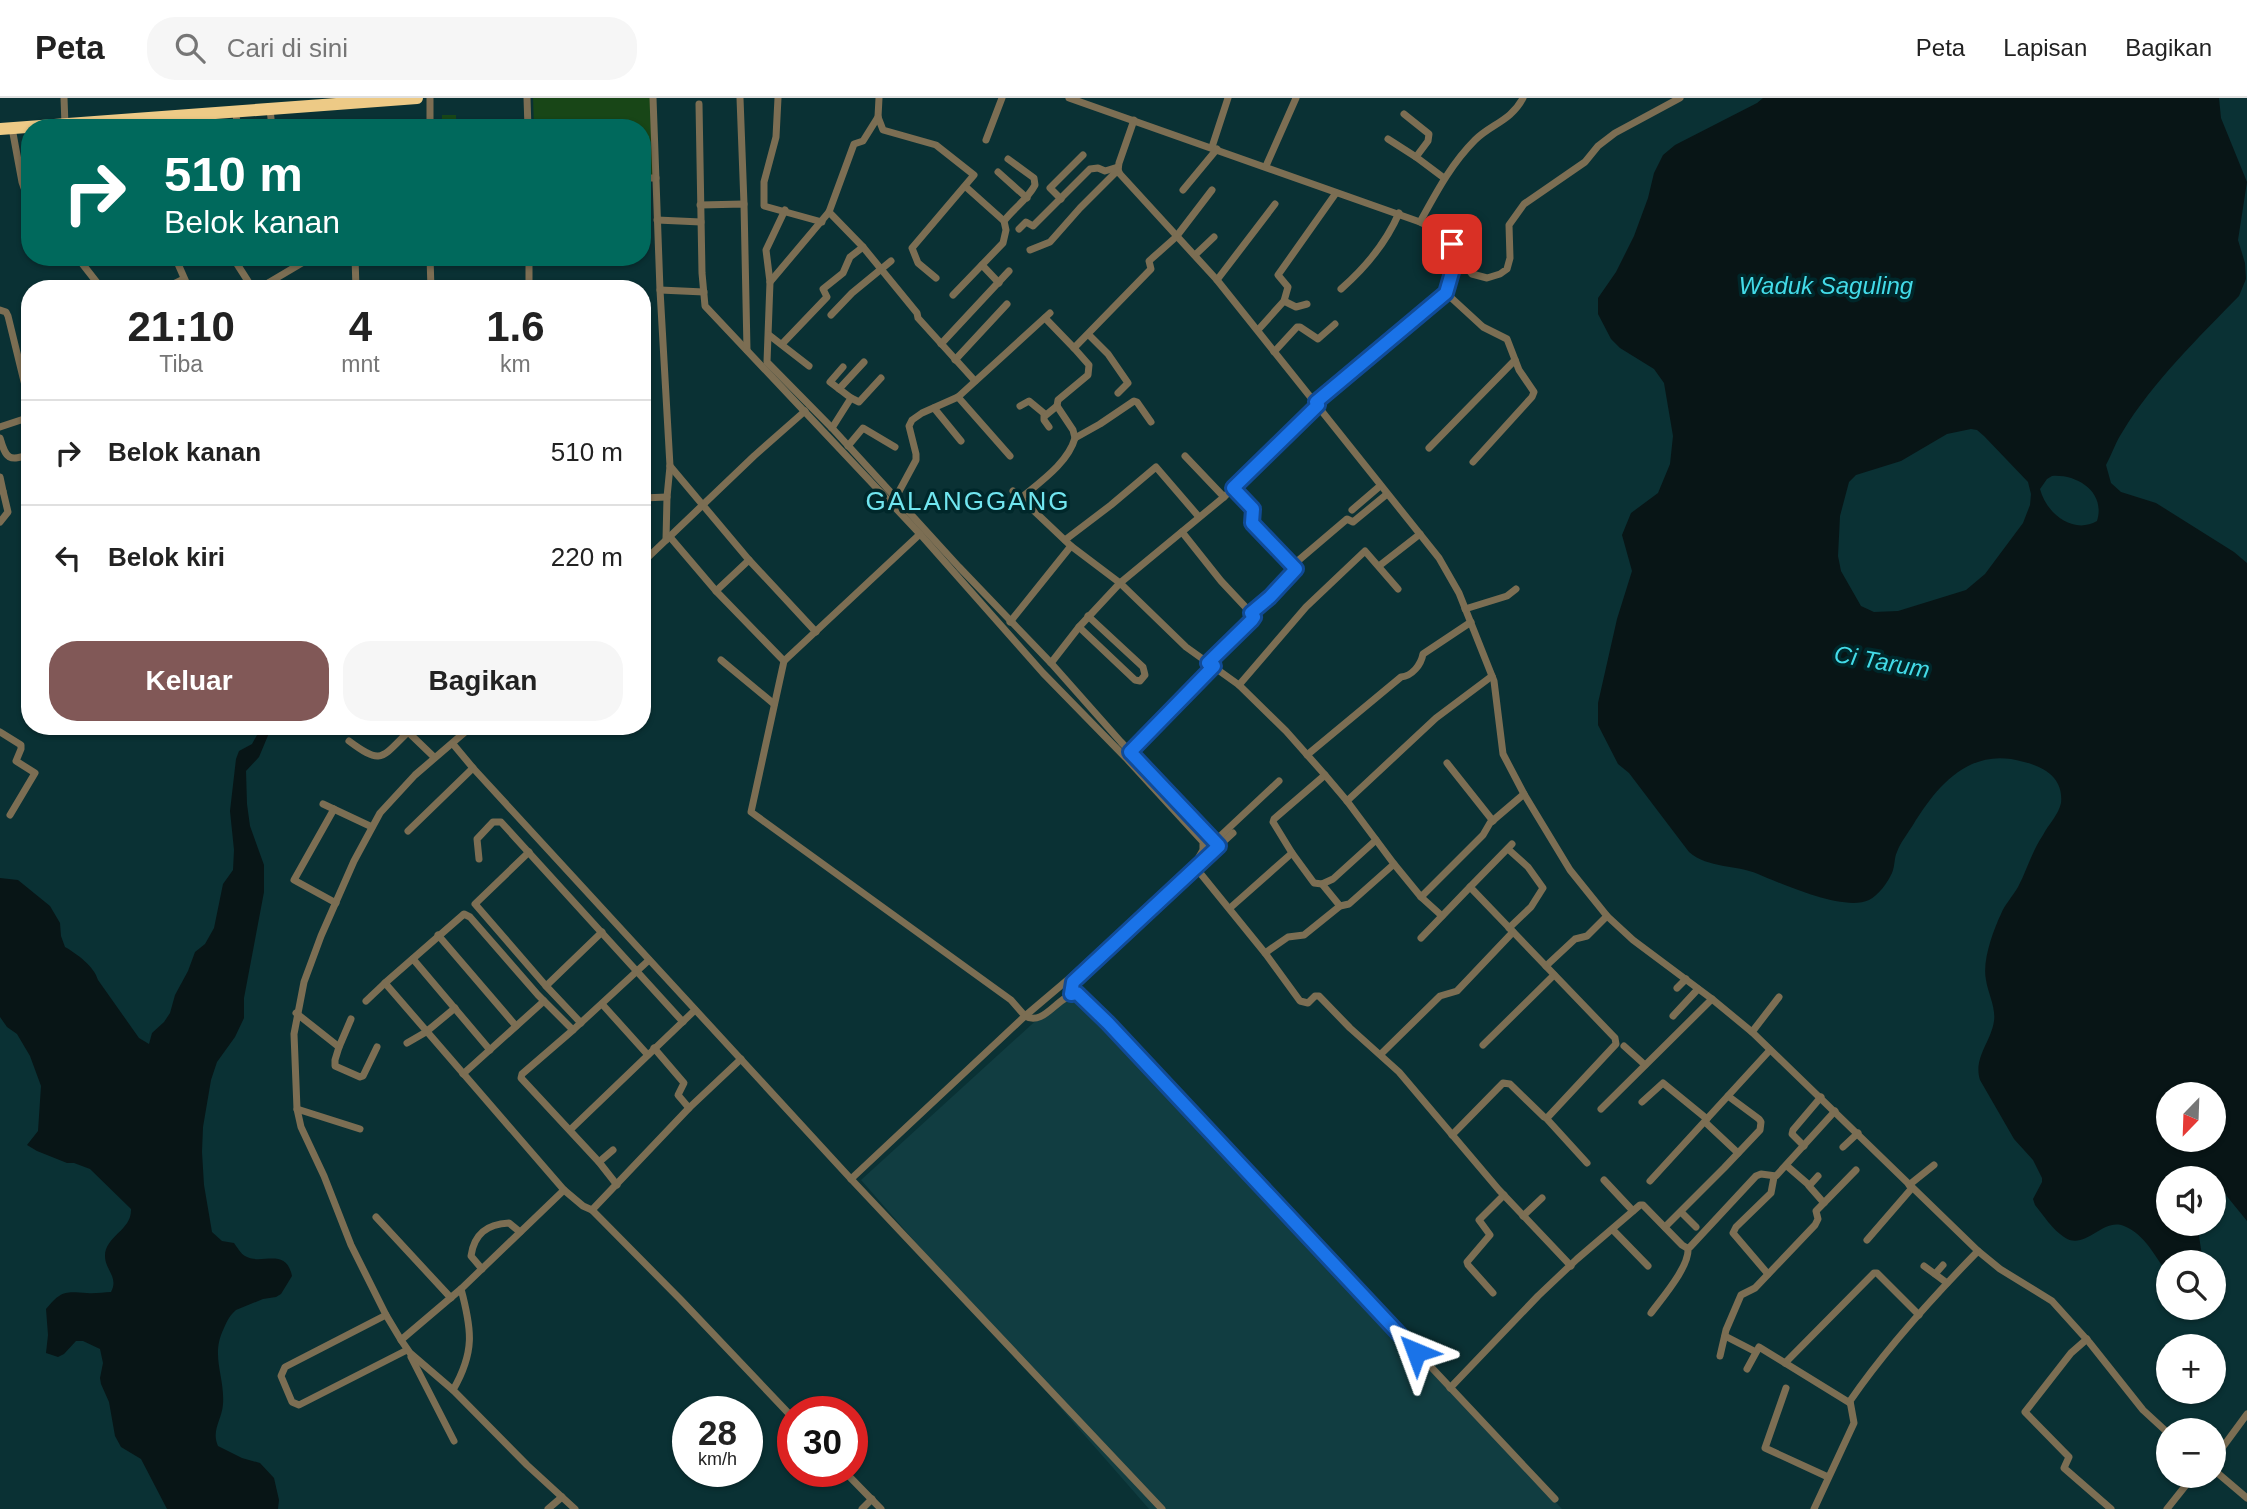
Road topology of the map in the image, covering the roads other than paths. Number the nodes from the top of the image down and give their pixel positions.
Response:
1 (64, 98) edge
2 (417, 98) edge
3 (430, 98) edge
4 (527, 98) edge
5 (653, 98) edge
6 (740, 98) edge
7 (778, 98) edge
8 (879, 98) edge
9 (1002, 98) edge
10 (1069, 98) edge
11 (1228, 98) edge
12 (1296, 98) edge
13 (1523, 98) edge
14 (1680, 98) edge
15 (395, 99) edge
16 (352, 100) edge
17 (312, 101) edge
18 (1095, 102) edge
19 (699, 104) dead end
20 (270, 109) junction
21 (236, 111) junction
22 (1404, 114) dead end
23 (878, 117) junction
24 (65, 119) edge
25 (161, 119) edge
26 (236, 119) edge
27 (271, 119) edge
28 (430, 119) edge
29 (528, 119) edge
30 (1134, 120) junction
31 (6, 129) edge
32 (1388, 139) dead end
33 (986, 140) dead end
34 (1214, 148) junction
35 (1083, 155) dead end
36 (1416, 158) junction
37 (1008, 159) dead end
38 (1266, 166) junction
39 (1118, 169) junction
40 (998, 172) dead end
41 (21, 178) edge
42 (651, 178) edge
43 (656, 178) junction
44 (1444, 178) junction
45 (966, 187) junction
46 (1183, 190) dead end
47 (1212, 190) dead end
48 (1336, 193) junction
49 (1027, 198) junction
50 (1061, 199) junction
51 (744, 204) junction
52 (1275, 204) dead end
53 (700, 205) junction
54 (785, 210) junction
55 (829, 212) junction
56 (1399, 214) junction
57 (657, 220) junction
58 (1004, 220) junction
59 (701, 222) junction
60 (822, 222) junction
61 (1420, 222) junction
62 (1018, 229) dead end
63 (1176, 237) junction
64 (1214, 237) dead end
65 (863, 247) junction
66 (1030, 250) dead end
67 (1195, 255) junction
68 (1457, 255) junction
69 (891, 261) dead end
70 (982, 265) junction
71 (84, 266) edge
72 (179, 266) edge
73 (296, 266) edge
74 (881, 269) junction
75 (1009, 271) dead end
76 (936, 278) dead end
77 (184, 279) edge
78 (95, 280) edge
79 (274, 280) edge
80 (1217, 280) junction
81 (770, 282) junction
82 (999, 283) junction
83 (1340, 289) dead end
84 (660, 290) junction
85 (704, 292) junction
86 (1446, 293) junction
87 (953, 295) dead end
88 (1284, 301) junction
89 (1007, 304) dead end
90 (1307, 304) dead end
91 (0, 310) edge
92 (831, 314) dead end
93 (1335, 324) dead end
94 (1258, 330) junction
95 (769, 335) junction
96 (1089, 335) junction
97 (782, 344) junction
98 (941, 344) junction
99 (1074, 348) junction
100 (747, 350) junction
101 (1274, 352) junction
102 (955, 360) junction
103 (1515, 360) junction
104 (864, 362) dead end
105 (809, 366) dead end
106 (843, 367) dead end
107 (21, 368) edge
108 (881, 378) dead end
109 (975, 381) junction
110 (839, 389) junction
111 (1118, 393) dead end
112 (958, 397) junction
113 (851, 398) junction
114 (1317, 404) junction
115 (1020, 406) dead end
116 (1057, 406) junction
117 (934, 408) junction
118 (805, 411) junction
119 (1044, 415) junction
120 (21, 420) edge
121 (1151, 422) dead end
122 (0, 427) edge
123 (1049, 427) dead end
124 (832, 428) junction
125 (1075, 438) junction
126 (0, 442) edge
127 (961, 442) dead end
128 (848, 446) junction
129 (895, 447) dead end
130 (1429, 448) dead end
131 (1010, 456) dead end
132 (1185, 456) dead end
133 (21, 457) edge
134 (1473, 462) dead end
135 (670, 467) junction
136 (0, 477) edge
137 (1380, 486) junction
138 (1233, 488) junction
139 (1, 491) edge
140 (1013, 491) dead end
141 (1387, 494) junction
142 (1224, 496) junction
143 (667, 497) junction
144 (896, 497) junction
145 (651, 498) edge
146 (1021, 498) junction
147 (702, 506) junction
148 (1352, 510) dead end
149 (1199, 517) junction
150 (0, 522) edge
151 (1182, 532) junction
152 (920, 534) junction
153 (1420, 534) junction
154 (668, 539) junction
155 (1068, 543) junction
156 (651, 555) edge
157 (749, 560) junction
158 (1293, 565) junction
159 (1379, 566) junction
160 (1120, 583) junction
161 (1398, 589) dead end
162 (1516, 589) dead end
163 (716, 591) junction
164 (1465, 609) junction
165 (1251, 613) junction
166 (1088, 616) junction
167 (1010, 622) junction
168 (1471, 622) junction
169 (1079, 627) junction
170 (816, 632) junction
171 (721, 660) dead end
172 (785, 661) junction
173 (1051, 663) junction
174 (1211, 664) junction
175 (1492, 676) junction
176 (1239, 685) junction
177 (774, 704) junction
178 (0, 733) edge
179 (405, 735) edge
180 (416, 735) edge
181 (462, 735) edge
182 (349, 741) dead end
183 (453, 744) junction
184 (1130, 752) junction
185 (1307, 755) junction
186 (434, 757) junction
187 (1447, 763) dead end
188 (473, 768) junction
189 (1325, 775) junction
190 (1279, 781) dead end
191 (1524, 794) junction
192 (1348, 801) junction
193 (323, 804) dead end
194 (334, 809) junction
195 (10, 815) dead end
196 (1493, 821) junction
197 (372, 827) junction
198 (408, 831) dead end
199 (1233, 834) dead end
200 (1376, 840) junction
201 (1217, 844) junction
202 (529, 852) junction
203 (1292, 853) junction
204 (479, 859) dead end
205 (1394, 864) junction
206 (1196, 868) junction
207 (1322, 884) junction
208 (1470, 887) junction
209 (1421, 897) junction
210 (335, 904) junction
211 (1340, 906) junction
212 (1230, 908) junction
213 (1442, 916) junction
214 (1607, 916) junction
215 (1511, 930) junction
216 (602, 932) junction
217 (438, 935) junction
218 (1421, 938) dead end
219 (1265, 953) junction
220 (412, 959) junction
221 (649, 960) junction
222 (1546, 966) junction
223 (637, 972) junction
224 (1554, 975) junction
225 (1686, 979) junction
226 (385, 983) junction
227 (547, 986) junction
228 (1677, 988) dead end
229 (1698, 989) junction
230 (1071, 994) junction
231 (1779, 997) dead end
232 (1712, 999) junction
233 (366, 1001) dead end
234 (544, 1001) junction
235 (602, 1004) junction
236 (455, 1008) junction
237 (695, 1010) junction
238 (296, 1013) junction
239 (1025, 1016) junction
240 (1673, 1016) dead end
241 (351, 1019) dead end
242 (683, 1022) junction
243 (581, 1023) junction
244 (516, 1026) junction
245 (573, 1030) junction
246 (426, 1032) junction
247 (1752, 1032) junction
248 (407, 1043) dead end
249 (1483, 1045) dead end
250 (1625, 1046) dead end
251 (339, 1047) junction
252 (377, 1047) dead end
253 (654, 1048) junction
254 (490, 1050) junction
255 (1770, 1050) junction
256 (647, 1054) junction
257 (1381, 1054) junction
258 (741, 1059) junction
259 (1645, 1066) junction
260 (463, 1074) junction
261 (1728, 1096) junction
262 (1821, 1097) junction
263 (1642, 1102) dead end
264 (689, 1108) junction
265 (297, 1109) junction
266 (1601, 1109) dead end
267 (1835, 1111) junction
268 (1546, 1118) junction
269 (1706, 1121) junction
270 (359, 1129) dead end
271 (570, 1130) junction
272 (1858, 1133) junction
273 (1452, 1135) junction
274 (1804, 1146) junction
275 (1843, 1147) dead end
276 (613, 1150) dead end
277 (1738, 1153) junction
278 (599, 1162) junction
279 (1587, 1163) dead end
280 (1934, 1165) dead end
281 (1787, 1166) junction
282 (1856, 1170) dead end
283 (1818, 1176) dead end
284 (1774, 1177) junction
285 (851, 1179) junction
286 (1604, 1180) dead end
287 (1650, 1181) dead end
288 (617, 1185) junction
289 (1809, 1185) junction
290 (1911, 1187) junction
291 (564, 1190) junction
292 (1504, 1195) junction
293 (1542, 1198) dead end
294 (1824, 1203) junction
295 (592, 1210) junction
296 (1633, 1211) junction
297 (1681, 1212) junction
298 (1523, 1216) junction
299 (376, 1217) dead end
300 (1665, 1227) junction
301 (1696, 1227) dead end
302 (1613, 1230) junction
303 (520, 1232) junction
304 (1867, 1240) dead end
305 (1689, 1248) junction
306 (1978, 1251) junction
307 (1943, 1265) dead end
308 (1571, 1266) junction
309 (1648, 1266) dead end
310 (1924, 1266) dead end
311 (482, 1269) junction
312 (1768, 1274) junction
313 (1935, 1274) junction
314 (1947, 1283) junction
315 (461, 1289) junction
316 (1493, 1293) dead end
317 (451, 1298) junction
318 (1651, 1313) dead end
319 (386, 1315) junction
320 (1919, 1315) junction
321 (1725, 1335) junction
322 (2087, 1339) junction
323 (401, 1340) junction
324 (408, 1352) junction
325 (1756, 1352) junction
326 (1720, 1356) dead end
327 (1784, 1363) junction
328 (1747, 1369) dead end
329 (1450, 1388) junction
330 (1786, 1388) dead end
331 (453, 1390) junction
332 (777, 1401) edge
333 (1850, 1403) junction
334 (2247, 1414) edge
335 (2156, 1422) edge
336 (453, 1441) dead end
337 (2226, 1443) edge
338 (1828, 1477) junction
339 (2226, 1481) edge
340 (860, 1487) edge
341 (2184, 1488) edge
342 (562, 1497) junction
343 (2247, 1498) edge
344 (872, 1499) junction
345 (1555, 1499) dead end
346 (548, 1509) edge
347 (575, 1509) edge
348 (862, 1509) edge
349 (881, 1509) edge
350 (1162, 1509) edge
351 (1814, 1509) edge
352 (2111, 1509) edge
353 (2167, 1509) edge

1 - 24 street
2 - 15 highway
3 - 28 street
4 - 29 street
5 - 43 street
6 - 51 street
7 - 54 street
8 - 23 street
9 - 33 street
10 - 18 street
11 - 34 street
12 - 38 street
13 - 44 street
14 - 68 street
15 - 16 highway
16 - 17 highway
17 - 20 highway
18 - 30 street
19 - 53 street
20 - 21 highway
20 - 27 street
21 - 25 highway
21 - 26 street
22 - 36 street
23 - 45 street
23 - 55 street
30 - 34 street
30 - 39 street
31 - 41 street
32 - 36 street
34 - 38 street
34 - 46 street
35 - 50 street
36 - 44 street
37 - 49 street
38 - 48 street
39 - 50 street
39 - 63 street
39 - 66 street
40 - 49 street
42 - 43 street
43 - 57 street
44 - 61 street
45 - 58 street
45 - 76 street
47 - 63 street
48 - 56 street
48 - 88 street
49 - 58 street
50 - 62 street
51 - 53 street
51 - 100 street
52 - 80 street
53 - 59 street
54 - 60 street
54 - 81 street
55 - 60 street
55 - 65 street
56 - 61 street
56 - 83 street
57 - 59 street
57 - 84 street
58 - 70 street
59 - 85 street
60 - 81 street
61 - 68 street
63 - 67 street
63 - 96 street
64 - 67 street
65 - 74 street
65 - 97 street
67 - 80 street
68 - 86 street
69 - 74 street
70 - 82 street
70 - 87 street
71 - 78 street
72 - 77 street
73 - 79 street
74 - 92 street
74 - 98 street
75 - 82 street
80 - 94 street
81 - 95 street
82 - 98 street
84 - 85 street
84 - 135 street
85 - 100 street
86 - 103 street
86 - 114 street
88 - 90 street
88 - 94 street
89 - 102 street
91 - 107 street
93 - 101 street
94 - 101 street
95 - 97 street
95 - 124 street
96 - 99 street
96 - 111 street
97 - 105 street
98 - 102 street
99 - 109 street
99 - 116 street
100 - 118 street
101 - 114 street
102 - 109 street
103 - 130 street
103 - 134 street
104 - 110 street
106 - 110 street
108 - 113 street
109 - 112 street
110 - 113 street
112 - 117 street
112 - 131 street
113 - 124 street
114 - 137 street
114 - 138 street
115 - 119 street
116 - 119 street
116 - 125 street
117 - 127 street
117 - 144 street
118 - 147 street
118 - 152 street
119 - 123 street
120 - 122 street
121 - 125 street
124 - 128 street
125 - 146 street
126 - 133 street
128 - 129 street
128 - 144 street
132 - 142 street
135 - 143 street
135 - 147 street
136 - 139 street
137 - 141 street
137 - 148 street
138 - 142 street
138 - 158 street
139 - 150 street
140 - 146 street
141 - 153 street
141 - 158 street
142 - 149 street
143 - 145 street
143 - 154 street
144 - 167 street
146 - 155 street
147 - 154 street
147 - 157 street
149 - 151 street
149 - 155 street
151 - 160 street
151 - 165 street
152 - 170 street
152 - 239 street
153 - 159 street
153 - 164 street
154 - 156 street
154 - 163 street
155 - 160 street
155 - 167 street
157 - 163 street
157 - 170 street
158 - 165 street
159 - 161 street
159 - 176 street
160 - 166 street
160 - 174 street
162 - 164 street
163 - 172 street
164 - 168 street
165 - 174 street
166 - 169 street
166 - 169 street
167 - 173 street
168 - 175 street
168 - 185 street
169 - 173 street
170 - 172 street
171 - 177 street
172 - 177 street
173 - 184 street
174 - 176 street
174 - 184 street
175 - 191 street
175 - 192 street
176 - 185 street
177 - 239 street
178 - 195 street
179 - 182 street
180 - 186 street
181 - 183 street
183 - 186 street
183 - 188 street
184 - 201 street
185 - 189 street
186 - 197 street
187 - 196 street
188 - 198 street
188 - 221 street
189 - 192 street
189 - 203 street
190 - 201 street
191 - 196 street
191 - 214 street
192 - 200 street
193 - 194 street
194 - 197 street
194 - 210 street
196 - 209 street
197 - 210 street
199 - 201 street
200 - 205 street
200 - 207 street
201 - 206 street
202 - 204 street
202 - 216 street
202 - 227 street
203 - 207 street
203 - 212 street
205 - 209 street
205 - 211 street
206 - 212 street
206 - 230 street
207 - 211 street
208 - 213 street
208 - 215 street
208 - 215 street
209 - 213 street
210 - 238 street
211 - 219 street
212 - 219 street
213 - 218 street
214 - 222 street
214 - 225 street
215 - 222 street
215 - 257 street
216 - 223 street
216 - 227 street
217 - 220 street
217 - 234 street
217 - 244 street
219 - 257 street
220 - 226 street
220 - 236 street
221 - 223 street
221 - 237 street
222 - 224 street
223 - 235 street
223 - 242 street
224 - 249 street
224 - 268 street
225 - 228 street
225 - 229 street
226 - 233 street
226 - 246 street
227 - 243 street
229 - 232 street
229 - 240 street
230 - 239 street
230 - 329 street
231 - 247 street
232 - 247 street
232 - 259 street
234 - 244 street
234 - 245 street
235 - 243 street
235 - 256 street
236 - 246 street
236 - 254 street
237 - 242 street
237 - 258 street
238 - 251 street
238 - 265 street
239 - 285 street
241 - 251 street
242 - 253 street
243 - 245 street
244 - 254 street
245 - 271 street
246 - 248 street
246 - 260 street
247 - 255 street
250 - 259 street
251 - 252 street
253 - 256 street
253 - 264 street
254 - 260 street
255 - 261 street
255 - 262 street
256 - 271 street
257 - 273 street
258 - 264 street
258 - 285 street
259 - 266 street
260 - 291 street
261 - 269 street
261 - 277 street
262 - 267 street
262 - 274 street
263 - 269 street
264 - 288 street
265 - 270 street
265 - 319 street
267 - 272 street
267 - 274 street
268 - 273 street
268 - 279 street
269 - 277 street
269 - 287 street
271 - 278 street
272 - 275 street
272 - 290 street
273 - 292 street
274 - 281 street
276 - 278 street
277 - 297 street
278 - 288 street
280 - 290 street
281 - 284 street
281 - 289 street
282 - 294 street
283 - 289 street
284 - 305 street
284 - 312 street
285 - 350 street
286 - 296 street
288 - 295 street
289 - 294 street
290 - 304 street
290 - 306 street
291 - 295 street
291 - 303 street
292 - 298 street
292 - 316 street
293 - 298 street
294 - 312 street
295 - 332 street
296 - 300 street
296 - 302 street
297 - 300 street
297 - 301 street
298 - 308 street
299 - 317 street
300 - 305 street
302 - 308 street
302 - 309 street
303 - 311 street
303 - 311 street
305 - 318 street
306 - 314 street
306 - 322 street
307 - 313 street
308 - 329 street
310 - 313 street
311 - 315 street
312 - 321 street
313 - 314 street
314 - 320 street
315 - 317 street
315 - 331 street
317 - 323 street
319 - 323 street
319 - 324 street
320 - 327 street
320 - 333 street
321 - 325 street
321 - 326 street
322 - 335 street
322 - 352 street
323 - 324 street
324 - 331 street
324 - 336 street
325 - 327 street
325 - 328 street
327 - 333 street
329 - 345 street
330 - 338 street
331 - 342 street
333 - 338 street
334 - 337 street
338 - 351 street
339 - 343 street
340 - 344 street
341 - 353 street
342 - 346 street
342 - 347 street
344 - 348 street
344 - 349 street

